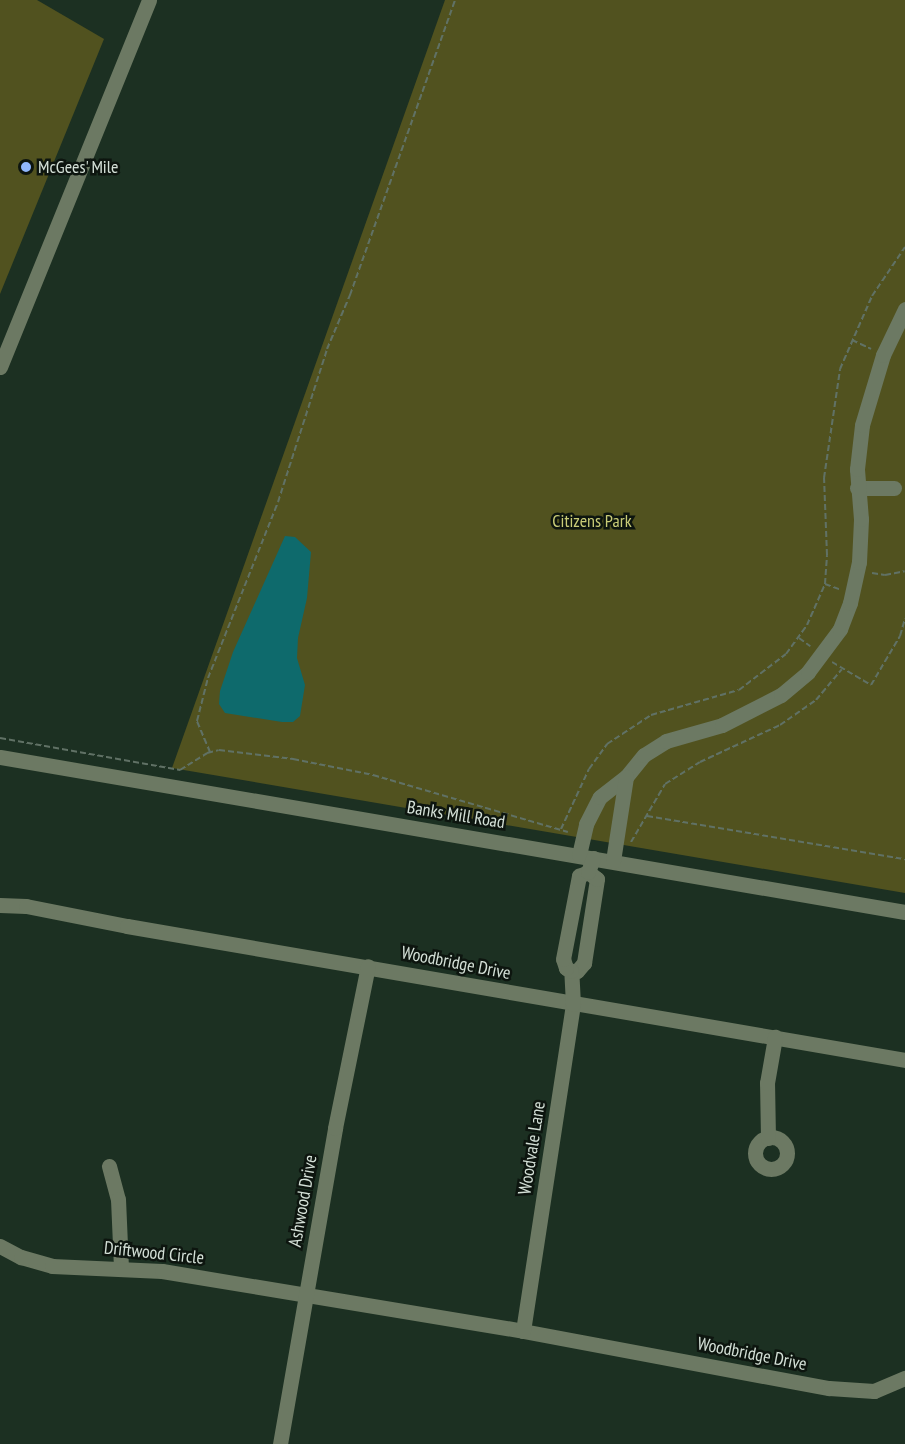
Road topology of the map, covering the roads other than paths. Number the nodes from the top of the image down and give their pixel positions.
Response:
1 (149, 0) edge
2 (905, 309) edge
3 (0, 367) edge
4 (857, 488) junction
5 (894, 488) dead end
6 (0, 757) edge
7 (626, 777) junction
8 (614, 854) junction
9 (587, 862) junction
10 (0, 905) edge
11 (905, 912) edge
12 (368, 966) junction
13 (573, 1004) junction
14 (775, 1037) junction
15 (905, 1060) edge
16 (768, 1138) dead end
17 (109, 1166) dead end
18 (0, 1246) edge
19 (121, 1267) junction
20 (307, 1294) junction
21 (523, 1331) junction
22 (905, 1378) edge
23 (280, 1444) edge

1 - 3 street
2 - 4 street
4 - 5 street
4 - 7 street
6 - 9 street, Banks Mill Road
7 - 8 street
7 - 9 street
8 - 9 street, Banks Mill Road
8 - 11 street, Banks Mill Road
9 - 13 street, Woodvale Lane
10 - 12 street, Woodbridge Drive
12 - 13 street, Woodbridge Drive
12 - 20 street, Ashwood Drive
13 - 14 street, Woodbridge Drive
13 - 21 street, Woodvale Lane
14 - 15 street, Woodbridge Drive
14 - 16 street
17 - 19 street
18 - 19 street, Driftwood Circle
19 - 20 street, Driftwood Circle
20 - 21 street, Woodbridge Drive
20 - 23 street, Ashwood Drive
21 - 22 street, Woodbridge Drive

